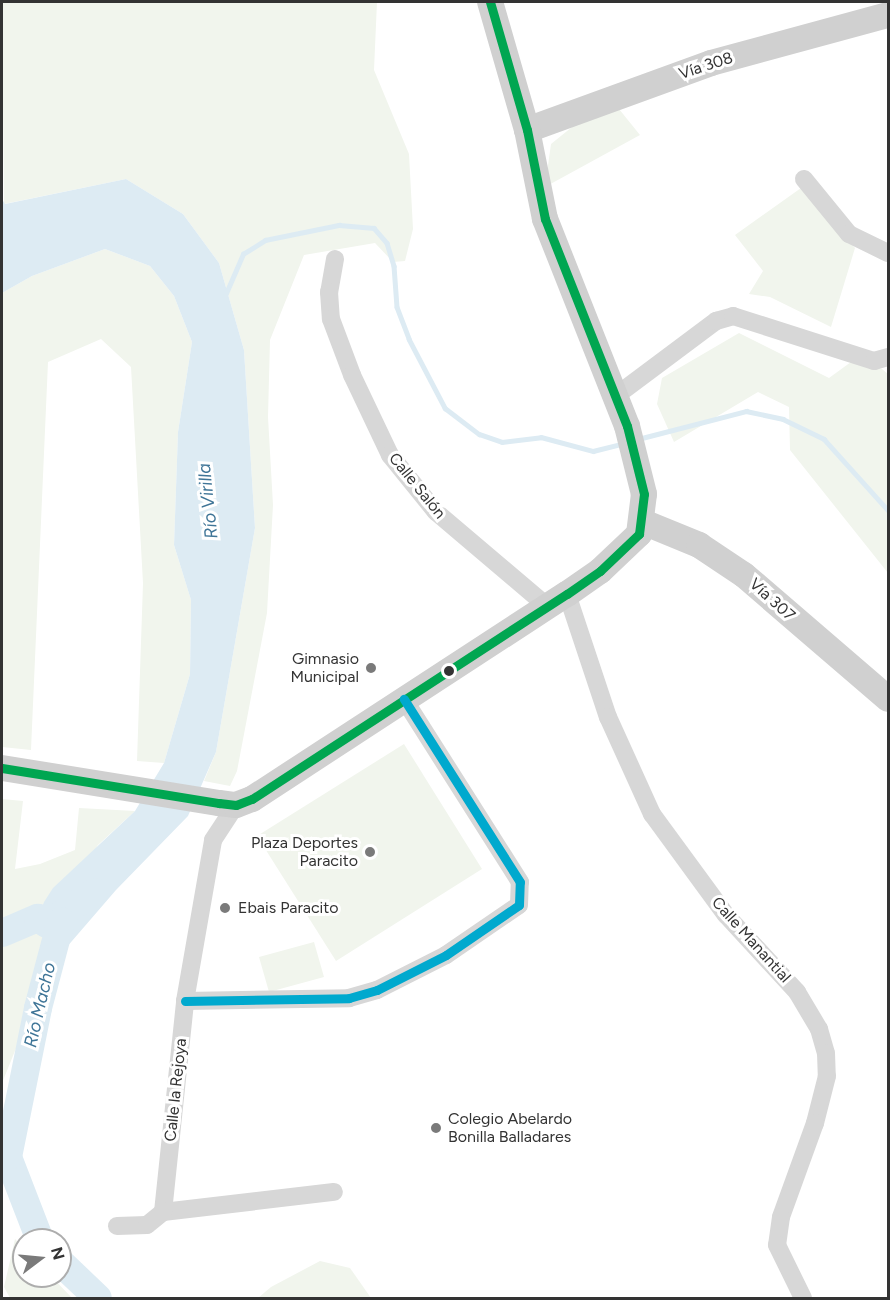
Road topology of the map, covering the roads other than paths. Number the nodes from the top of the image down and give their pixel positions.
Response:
1 (490, 2) edge
2 (888, 15) edge
3 (527, 129) junction
4 (804, 179) dead end
5 (888, 253) edge
6 (335, 259) dead end
7 (888, 357) edge
8 (617, 395) junction
9 (643, 522) junction
10 (558, 600) junction
11 (404, 699) junction
12 (888, 699) edge
13 (2, 768) edge
14 (227, 804) junction
15 (185, 1001) junction
16 (334, 1192) dead end
17 (162, 1212) junction
18 (117, 1226) dead end
19 (803, 1299) edge

1 - 3 main road
2 - 3 main road, Vía 308
3 - 8 main road
4 - 5 street
6 - 10 street, Calle Salón
7 - 8 street
8 - 9 main road
9 - 10 main road
9 - 12 main road, Vía 307
10 - 11 main road
10 - 19 street, Calle Manantial
11 - 14 main road
11 - 15 street
13 - 14 main road
14 - 15 street, Calle la Rejoya
15 - 17 street, Calle la Rejoya
16 - 17 street
17 - 18 street

